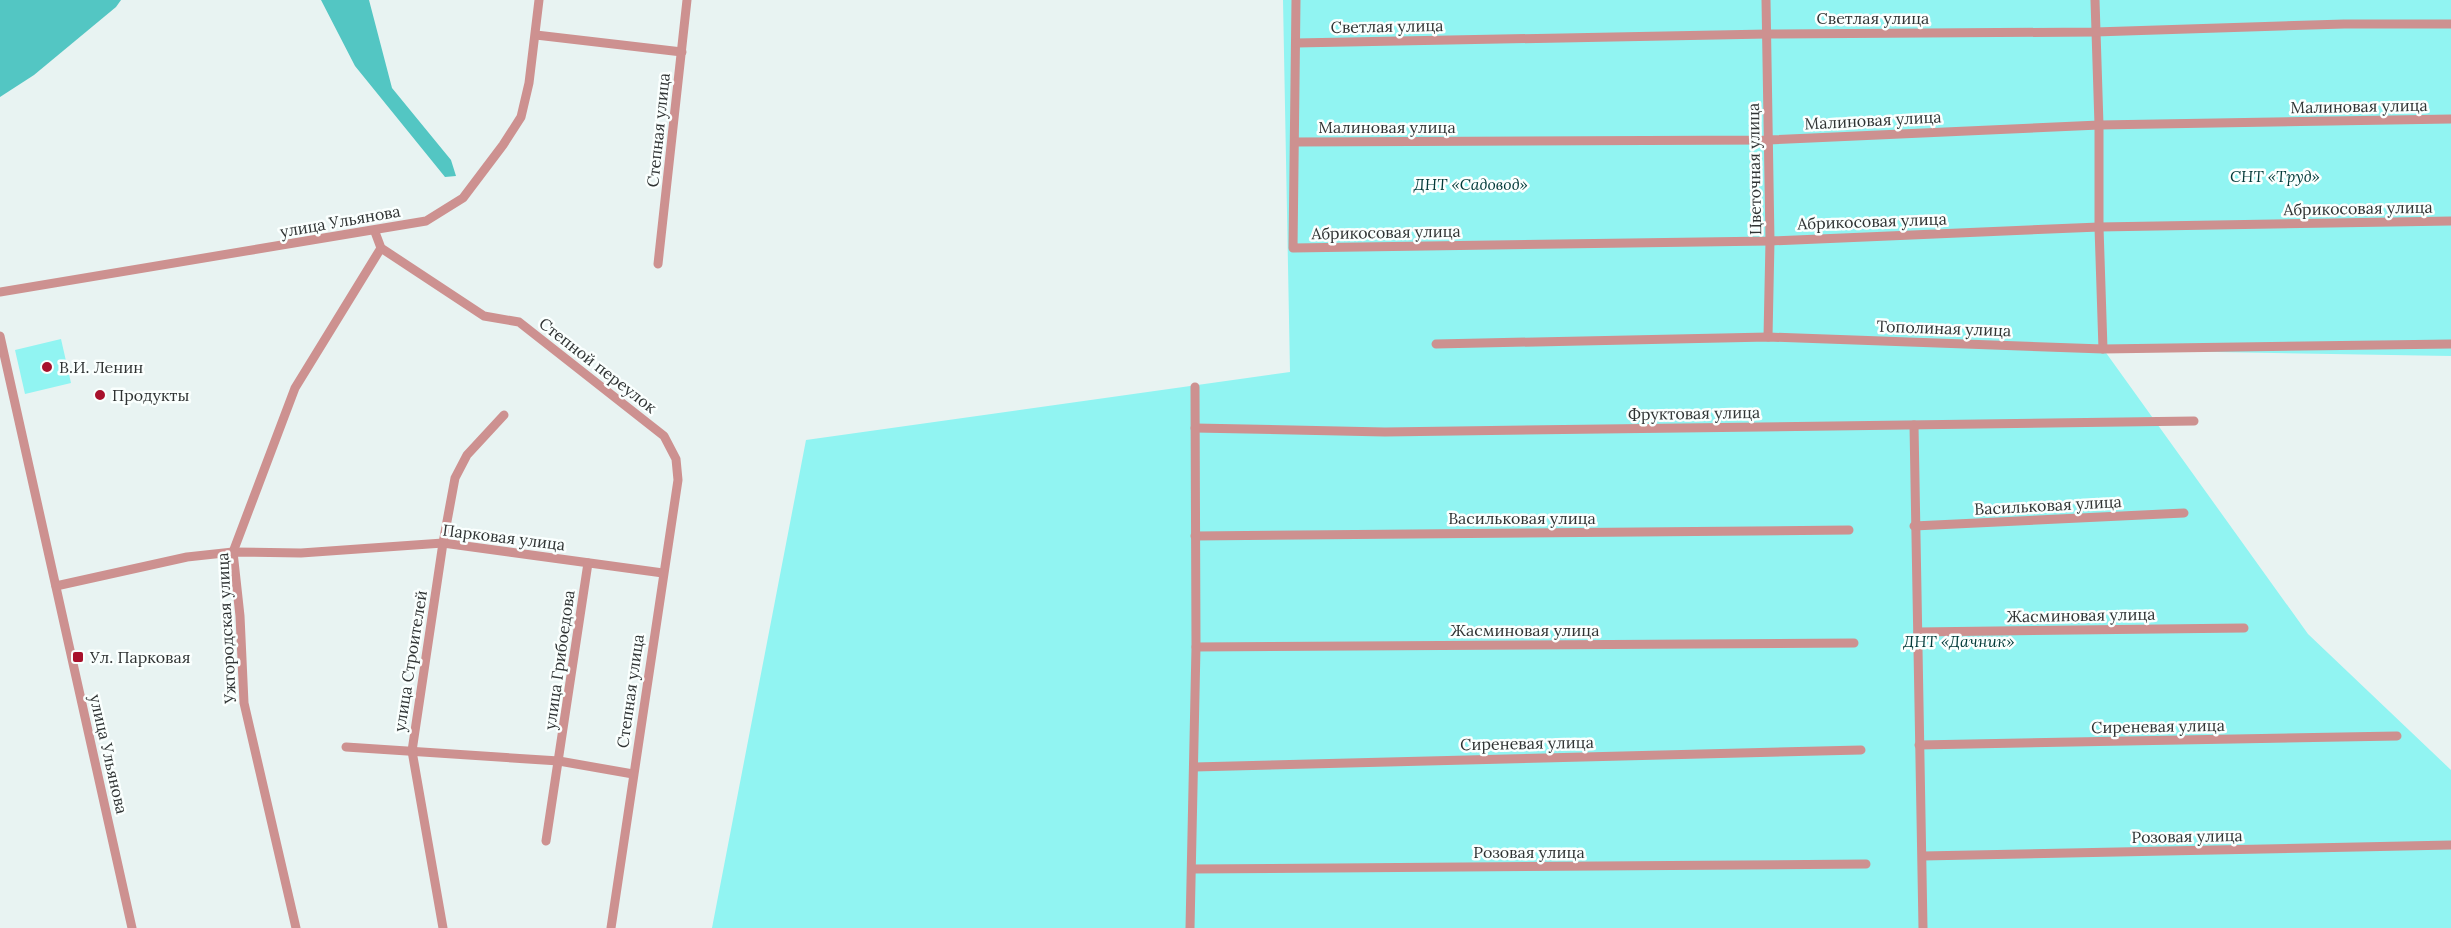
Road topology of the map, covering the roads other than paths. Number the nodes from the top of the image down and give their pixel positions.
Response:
1 (539, 0) edge
2 (687, 0) edge
3 (1296, 0) edge
4 (1766, 0) edge
5 (2095, 0) edge
6 (2451, 24) edge
7 (2095, 32) junction
8 (1767, 34) junction
9 (536, 35) junction
10 (1296, 43) junction
11 (682, 52) junction
12 (2451, 119) edge
13 (2099, 125) junction
14 (1768, 140) junction
15 (1296, 142) junction
16 (2451, 221) edge
17 (2098, 227) junction
18 (375, 232) junction
19 (1770, 241) junction
20 (381, 248) junction
21 (658, 264) dead end
22 (0, 292) edge
23 (0, 336) edge
24 (1768, 337) junction
25 (1436, 344) dead end
26 (2451, 344) edge
27 (2103, 349) junction
28 (1196, 387) dead end
29 (504, 415) dead end
30 (2194, 421) dead end
31 (1914, 425) junction
32 (1194, 428) junction
33 (676, 459) joint
34 (2184, 513) dead end
35 (1914, 526) junction
36 (1849, 530) dead end
37 (1196, 536) junction
38 (443, 543) junction
39 (233, 552) junction
40 (588, 563) junction
41 (663, 573) junction
42 (56, 586) junction
43 (2244, 628) dead end
44 (1918, 632) junction
45 (1854, 643) dead end
46 (1196, 647) junction
47 (2397, 736) dead end
48 (1919, 746) junction
49 (346, 747) dead end
50 (1861, 750) dead end
51 (412, 751) junction
52 (559, 761) junction
53 (1194, 767) junction
54 (633, 774) junction
55 (546, 841) dead end
56 (2451, 845) edge
57 (1923, 856) junction
58 (1866, 864) dead end
59 (1192, 869) junction
60 (132, 928) edge
61 (296, 928) edge
62 (442, 928) edge
63 (611, 928) edge
64 (1190, 928) edge
65 (1923, 928) edge

1 - 9 street, улица Ульянова
2 - 11 street, Степная улица
3 - 10 street
4 - 8 street, Цветочная улица
5 - 7 street
6 - 7 street, Светлая улица
7 - 8 street, Светлая улица
7 - 13 street
8 - 10 street, Светлая улица
8 - 14 street, Цветочная улица
9 - 11 street
9 - 18 street, улица Ульянова
10 - 15 street
11 - 21 street, Степная улица
12 - 13 street, Малиновая улица
13 - 14 street, Малиновая улица
13 - 17 street
14 - 15 street, Малиновая улица
14 - 19 street, Цветочная улица
15 - 19 street, Абрикосовая улица
16 - 17 street, Абрикосовая улица
17 - 19 street, Абрикосовая улица
17 - 27 street
18 - 20 street
18 - 22 street, улица Ульянова
19 - 24 street, Цветочная улица
20 - 33 street, Степной переулок
20 - 39 street, Ужгородская улица
23 - 42 street, улица Ульянова
24 - 25 street, Тополиная улица
24 - 27 street, Тополиная улица
26 - 27 street, Тополиная улица
28 - 32 street
29 - 38 street, улица Строителей
30 - 31 street, Фруктовая улица
31 - 32 street, Фруктовая улица
31 - 35 street
32 - 37 street
33 - 41 street, Степная улица
34 - 35 street, Васильковая улица
35 - 44 street
36 - 37 street, Васильковая улица
37 - 46 street
38 - 39 street, Парковая улица
38 - 40 street, Парковая улица
38 - 51 street, улица Строителей
39 - 42 street
39 - 61 street, Ужгородская улица
40 - 41 street, Парковая улица
40 - 52 street, улица Грибоедова
41 - 54 street, Степная улица
42 - 60 street, улица Ульянова
43 - 44 street, Жасминовая улица
44 - 48 street
45 - 46 street, Жасминовая улица
46 - 53 street
47 - 48 street, Сиреневая улица
48 - 57 street
49 - 51 street
50 - 53 street, Сиреневая улица
51 - 52 street
51 - 62 street, улица Строителей
52 - 54 street
52 - 55 street, улица Грибоедова
53 - 59 street
54 - 63 street, Степная улица
56 - 57 street, Розовая улица
57 - 65 street
58 - 59 street, Розовая улица
59 - 64 street

